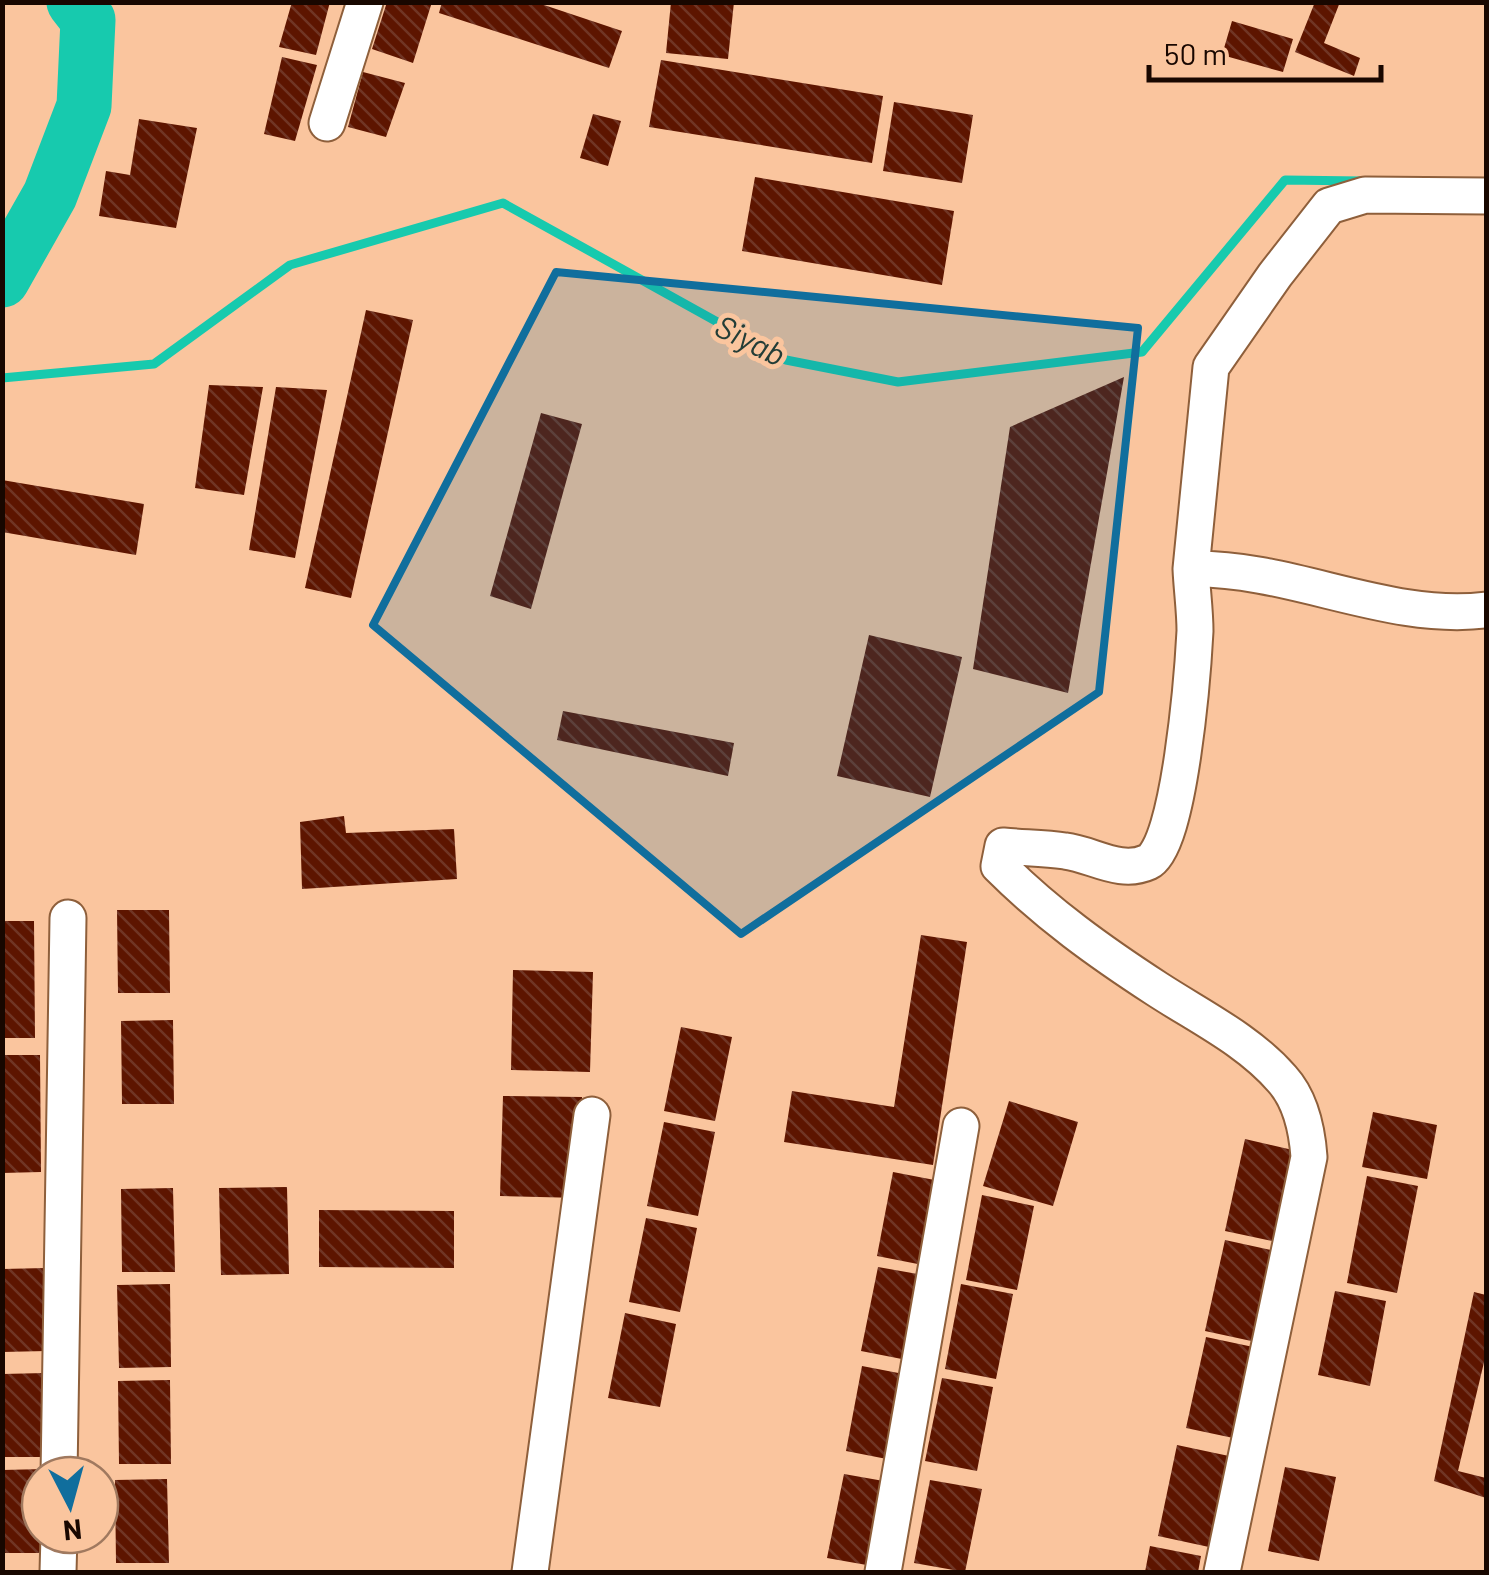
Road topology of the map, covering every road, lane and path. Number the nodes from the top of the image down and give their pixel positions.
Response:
1 (365, 2) edge
2 (327, 123) dead end
3 (1486, 196) edge
4 (1192, 569) junction
5 (1486, 610) edge
6 (68, 918) dead end
7 (592, 1115) dead end
8 (962, 1126) dead end
9 (60, 1455) edge
10 (530, 1572) edge
11 (882, 1572) edge
12 (1222, 1572) edge

1 - 2 street
3 - 4 street
4 - 5 street
4 - 12 street
6 - 9 street
7 - 10 street
8 - 11 street

